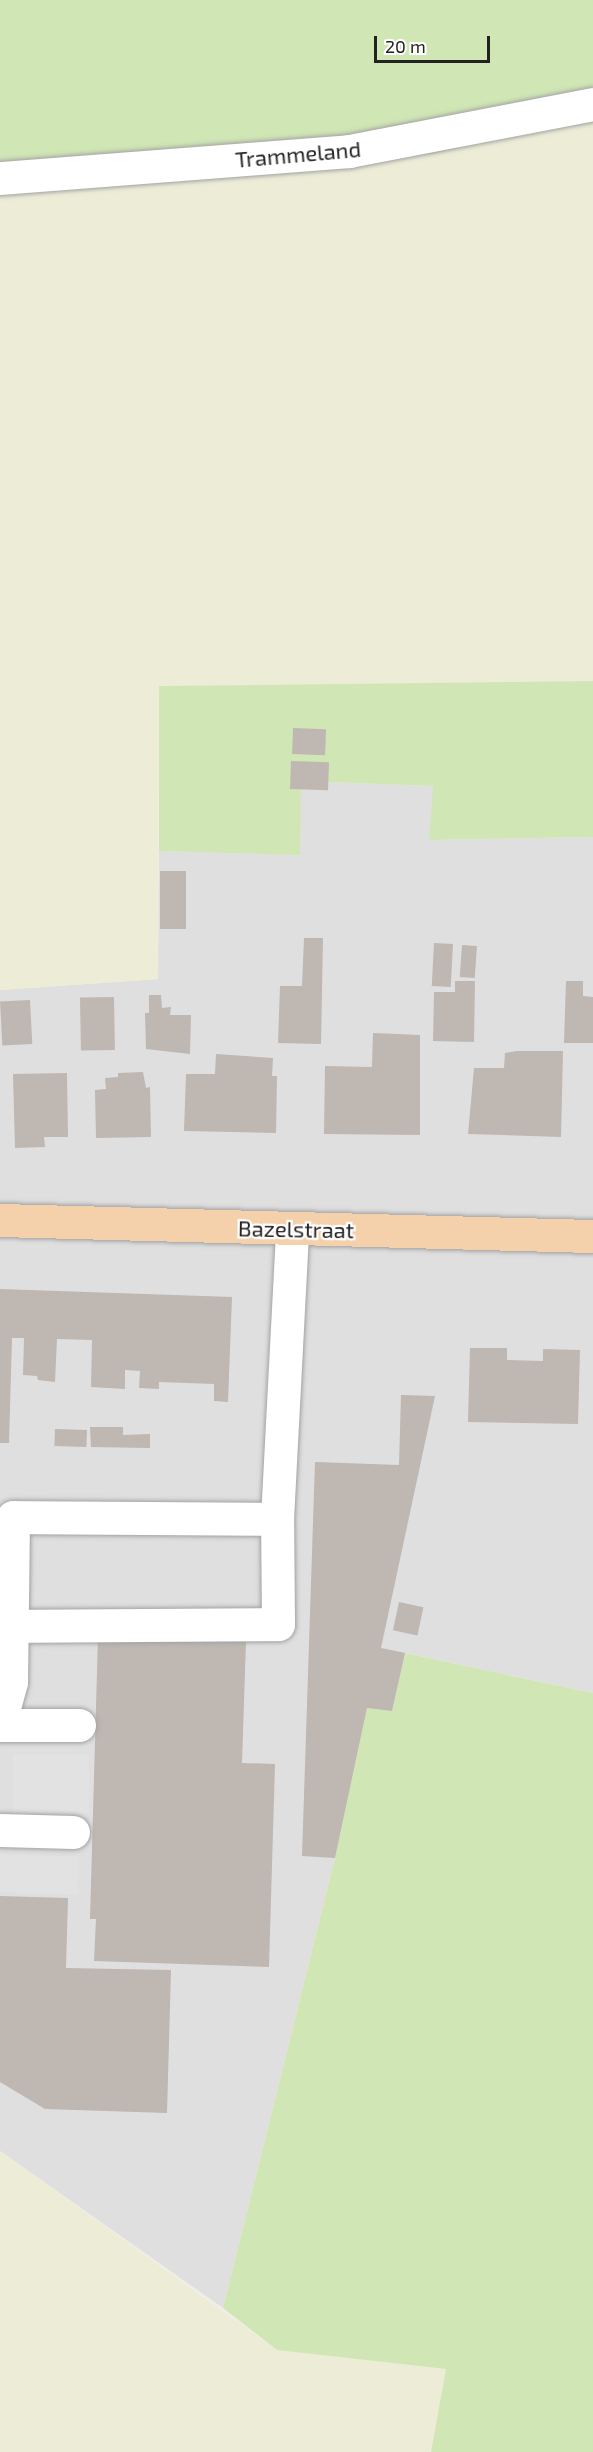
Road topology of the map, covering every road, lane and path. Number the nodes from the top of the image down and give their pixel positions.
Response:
1 (593, 104) edge
2 (0, 178) edge
3 (0, 1220) edge
4 (292, 1229) junction
5 (593, 1236) edge
6 (6, 1517) edge
7 (277, 1519) junction
8 (12, 1626) junction
9 (0, 1723) edge
10 (79, 1725) dead end
11 (0, 1830) edge
12 (73, 1832) dead end

1 - 2 street, Trammeland
3 - 4 main road, Bazelstraat
4 - 5 main road, Bazelstraat
4 - 7 street
6 - 7 street
6 - 8 street
7 - 8 street
8 - 9 street
9 - 10 street
11 - 12 street

